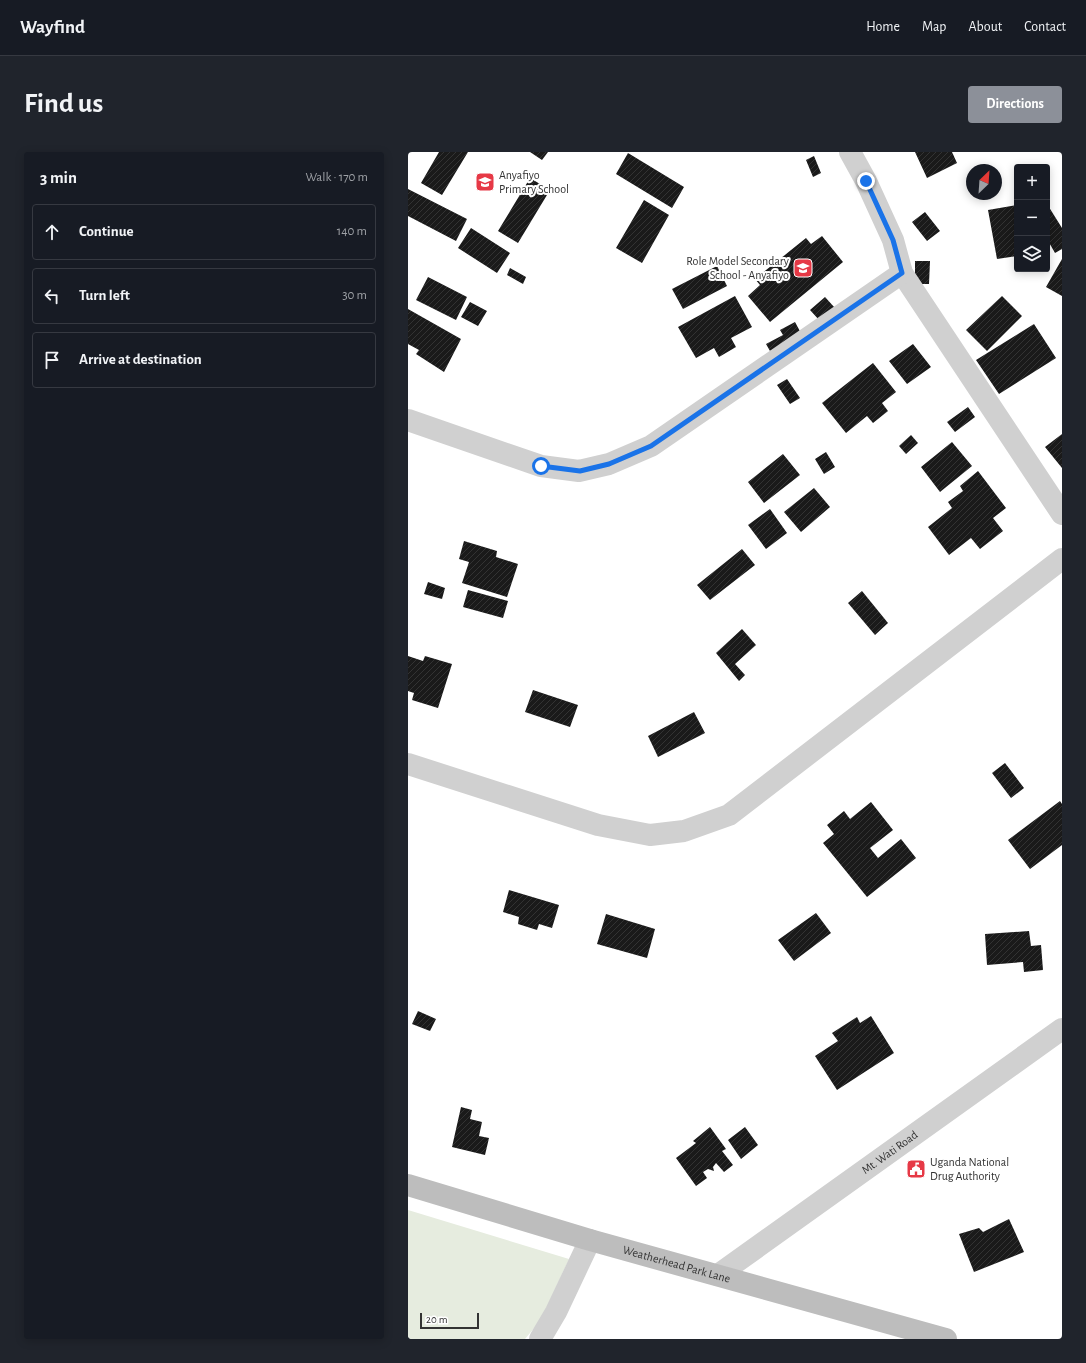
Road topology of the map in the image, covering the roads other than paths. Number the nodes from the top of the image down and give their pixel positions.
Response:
1 (850, 152) edge
2 (902, 273) junction
3 (408, 420) edge
4 (1062, 514) edge
5 (1062, 559) edge
6 (408, 764) edge
7 (1062, 1029) edge
8 (408, 1185) edge
9 (590, 1240) junction
10 (718, 1275) junction
11 (540, 1339) edge
12 (946, 1339) edge

1 - 2 street
2 - 3 street
2 - 4 street
5 - 6 street
7 - 10 street, Mt. Wati Road
8 - 9 street, Weatherhead Park Lane
9 - 10 street, Weatherhead Park Lane
9 - 11 street
10 - 12 street, Weatherhead Park Lane

